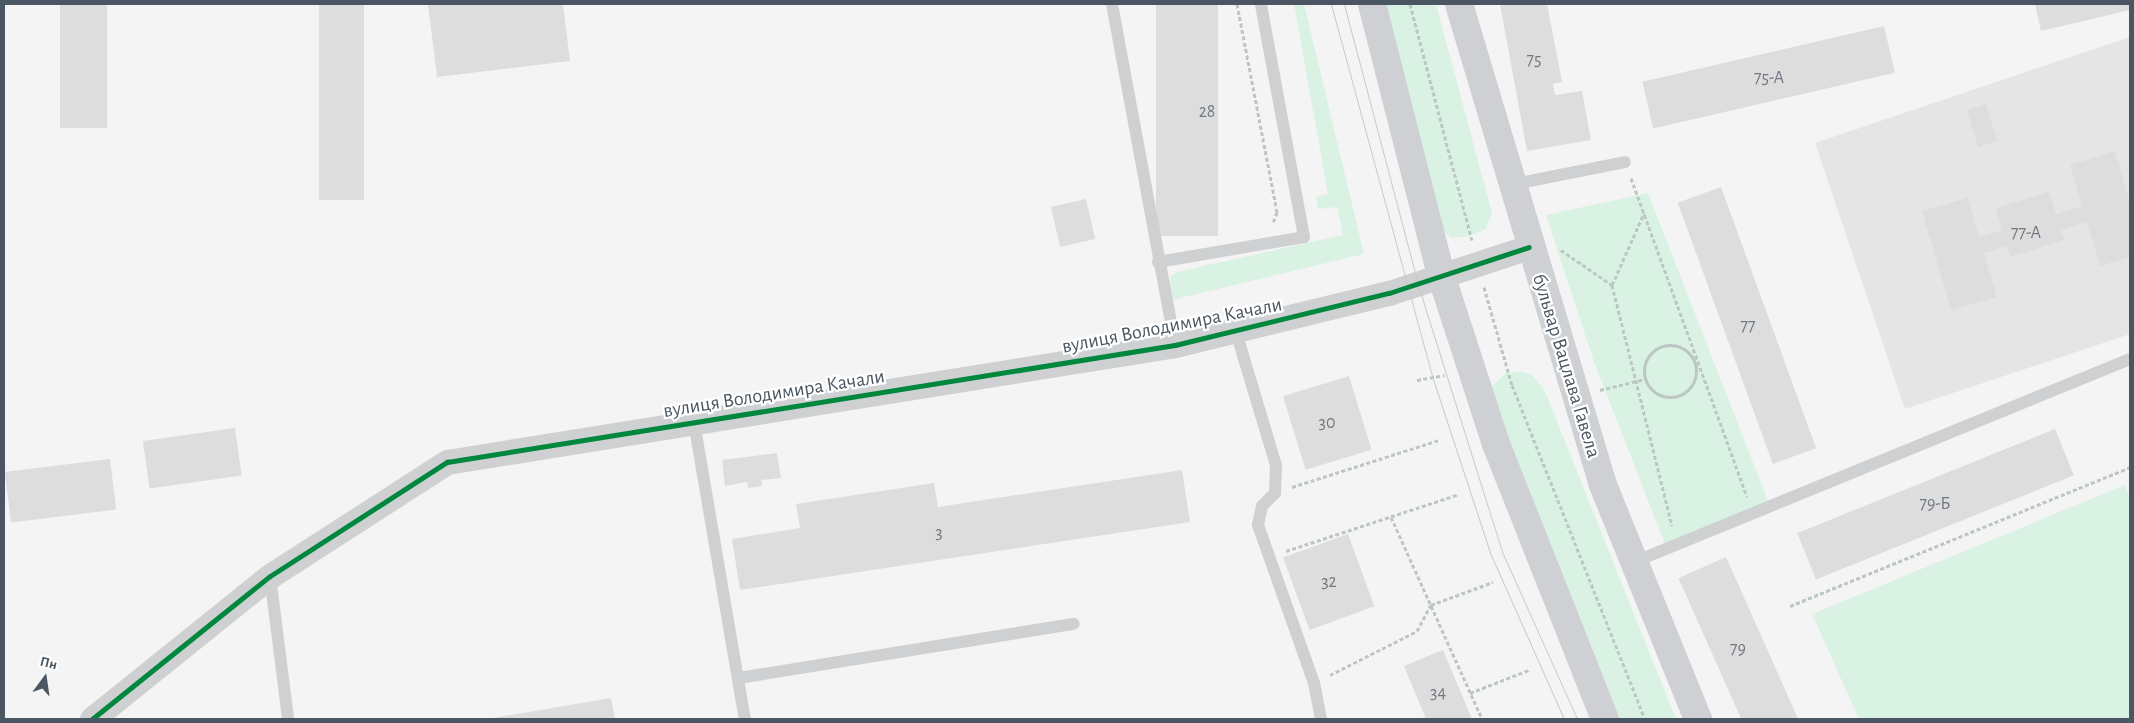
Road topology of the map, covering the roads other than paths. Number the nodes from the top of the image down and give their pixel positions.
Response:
1 (1112, 4) edge
2 (1261, 4) edge
3 (1372, 4) edge
4 (1459, 4) edge
5 (1626, 162) road end
6 (1510, 185) junction
7 (1541, 245) junction
8 (1158, 262) junction
9 (1442, 278) junction
10 (1236, 332) junction
11 (1176, 345) junction
12 (2130, 359) edge
13 (694, 422) junction
14 (1634, 562) junction
15 (270, 576) junction
16 (1074, 624) dead end
17 (739, 678) junction
18 (92, 719) edge
19 (288, 719) edge
20 (745, 719) edge
21 (1321, 719) edge
22 (1605, 719) edge
23 (1698, 719) edge

1 - 8 lane
2 - 8 lane
3 - 9 main road
4 - 6 main road, бульвар Вацлава Гавела
5 - 6 lane
6 - 7 main road, бульвар Вацлава Гавела
7 - 9 street, вулиця Володимира Качали
7 - 14 main road, бульвар Вацлава Гавела
8 - 11 lane
9 - 10 street, вулиця Володимира Качали
9 - 22 main road
10 - 11 street, вулиця Володимира Качали
10 - 21 lane
11 - 13 street, вулиця Володимира Качали
12 - 14 lane
13 - 15 street, вулиця Володимира Качали
13 - 17 lane
14 - 23 main road, бульвар Вацлава Гавела
15 - 18 street, вулиця Володимира Качали
15 - 19 lane
16 - 17 lane
17 - 20 lane

